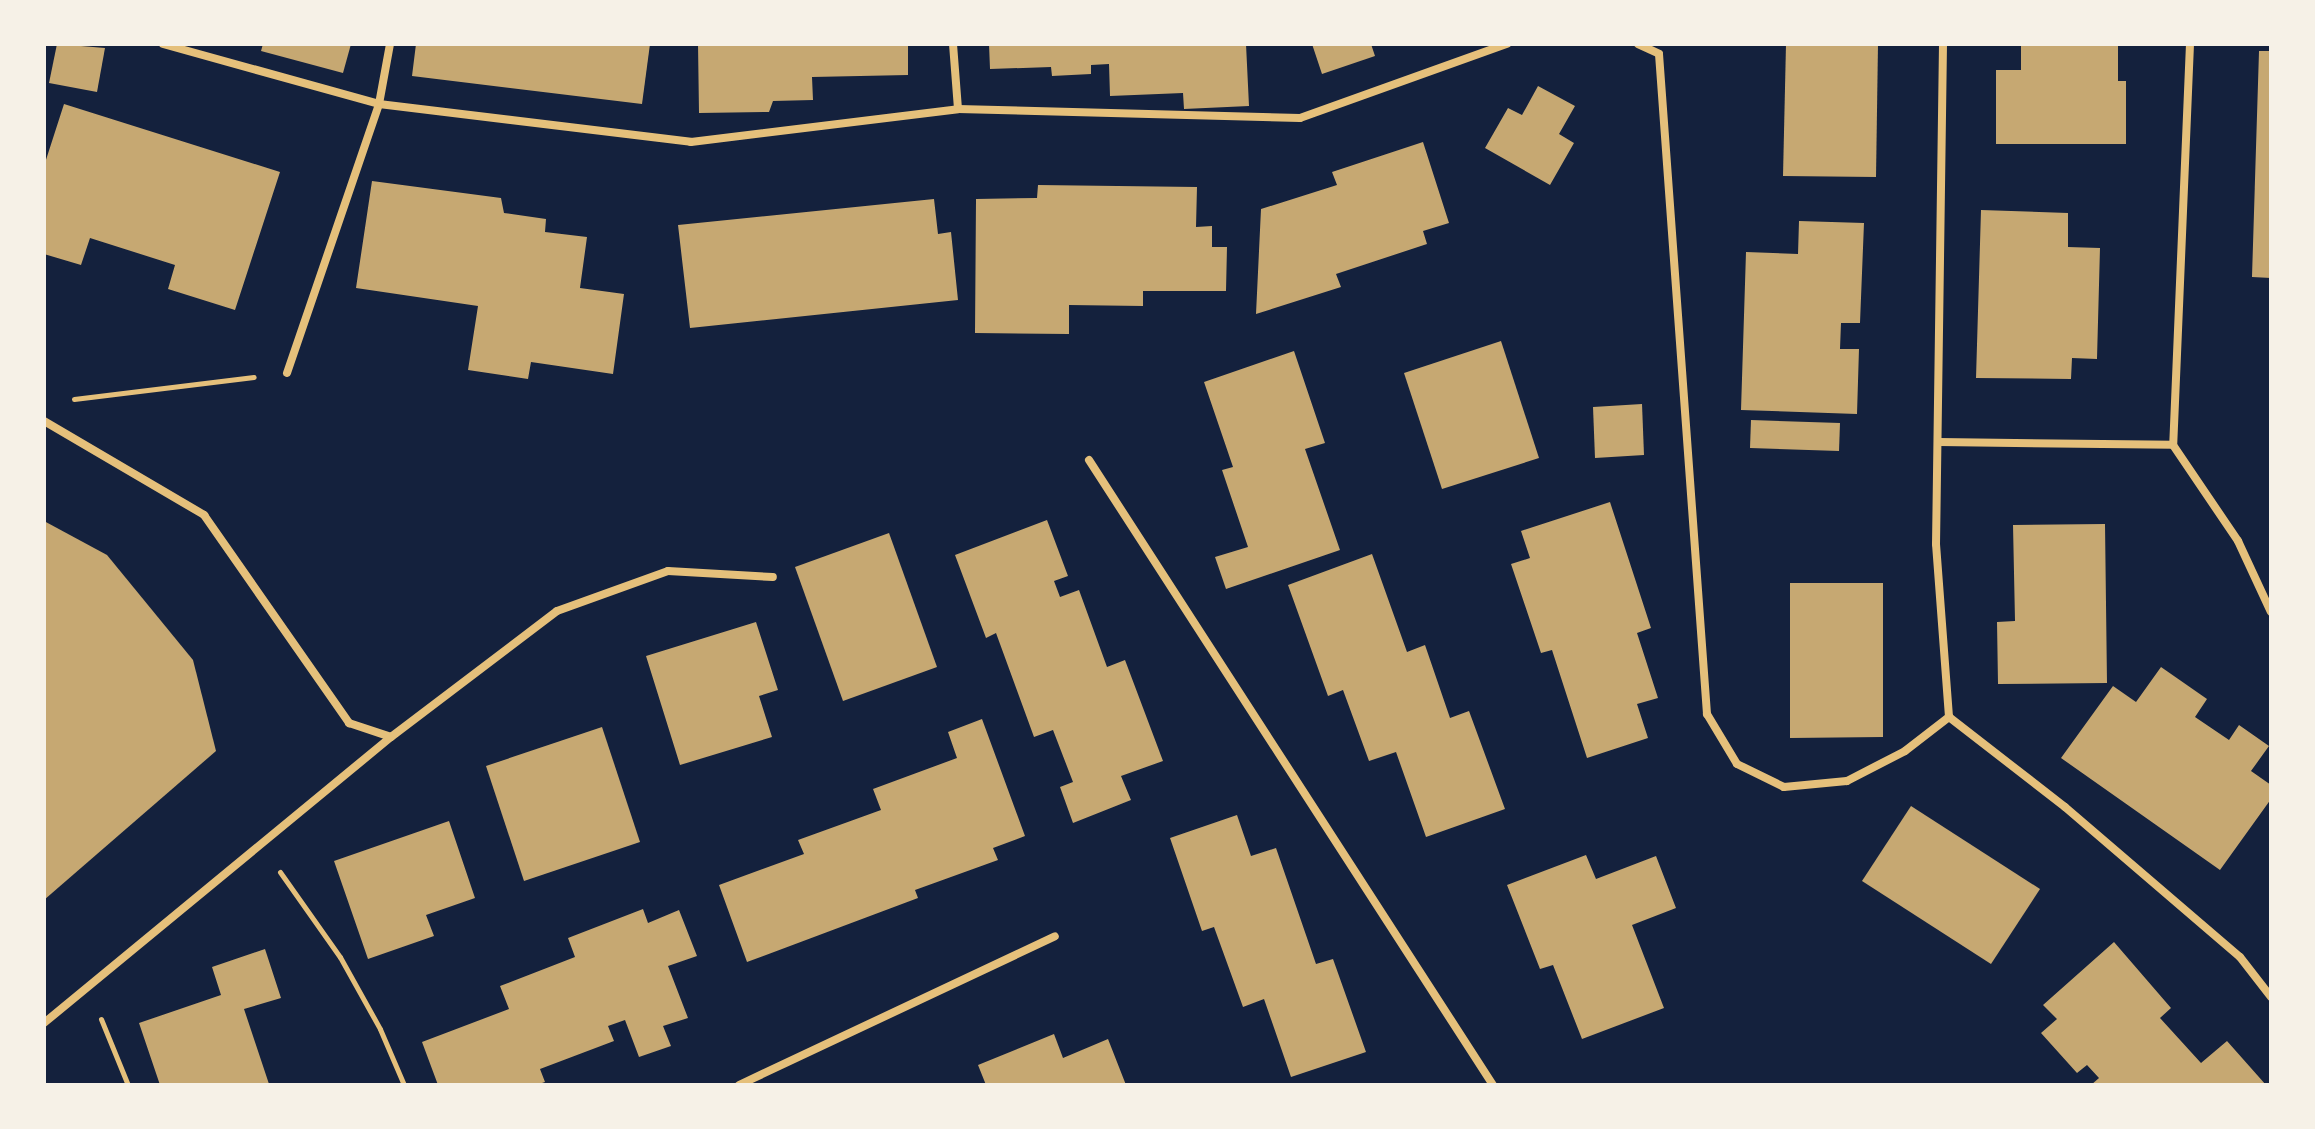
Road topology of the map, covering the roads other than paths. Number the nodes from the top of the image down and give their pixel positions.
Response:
1 (163, 44) edge
2 (390, 44) edge
3 (953, 44) edge
4 (1507, 44) edge
5 (1638, 44) edge
6 (1943, 44) edge
7 (2190, 44) edge
8 (379, 104) junction
9 (958, 109) junction
10 (287, 373) road end
11 (44, 421) edge
12 (1939, 442) junction
13 (2173, 445) junction
14 (1089, 460) dead end
15 (773, 577) dead end
16 (2271, 612) edge
17 (1949, 717) junction
18 (391, 737) junction
19 (1055, 936) dead end
20 (2271, 997) edge
21 (44, 1023) edge
22 (739, 1085) edge
23 (1493, 1085) edge

1 - 8 street
2 - 8 street
3 - 9 street
4 - 9 street
5 - 17 street
6 - 12 street
7 - 13 street
8 - 9 street
8 - 10 street
11 - 18 street
12 - 13 street
12 - 17 street
13 - 16 street
14 - 23 street
15 - 18 street
17 - 20 street
18 - 21 street
19 - 22 street

